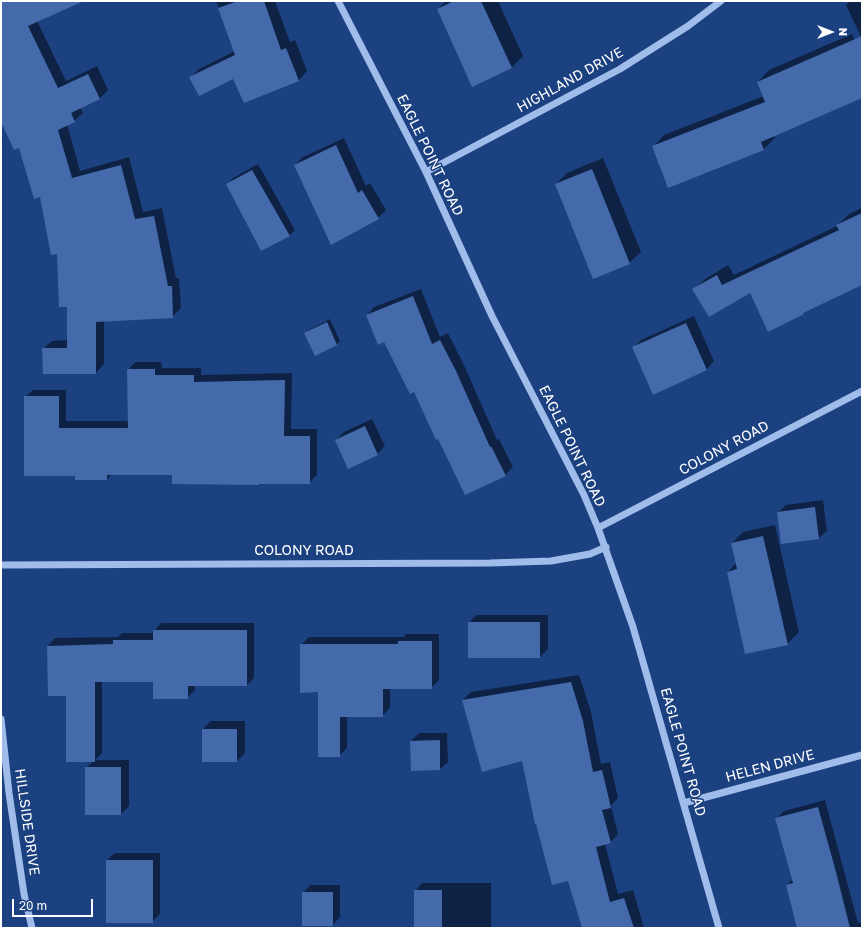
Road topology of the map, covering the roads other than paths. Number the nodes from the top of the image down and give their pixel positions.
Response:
1 (338, 1) edge
2 (721, 1) edge
3 (426, 172) junction
4 (862, 390) edge
5 (598, 528) junction
6 (606, 547) junction
7 (1, 564) edge
8 (1, 719) edge
9 (862, 755) edge
10 (684, 803) junction
11 (32, 928) edge
12 (719, 928) edge

1 - 3 street, EAGLE POINT ROAD
2 - 3 street, HIGHLAND DRIVE
3 - 5 street, EAGLE POINT ROAD
4 - 5 street, COLONY ROAD
5 - 6 street, EAGLE POINT ROAD
6 - 7 street, COLONY ROAD
6 - 10 street, EAGLE POINT ROAD
8 - 11 street, HILLSIDE DRIVE
9 - 10 street, HELEN DRIVE
10 - 12 street, EAGLE POINT ROAD

